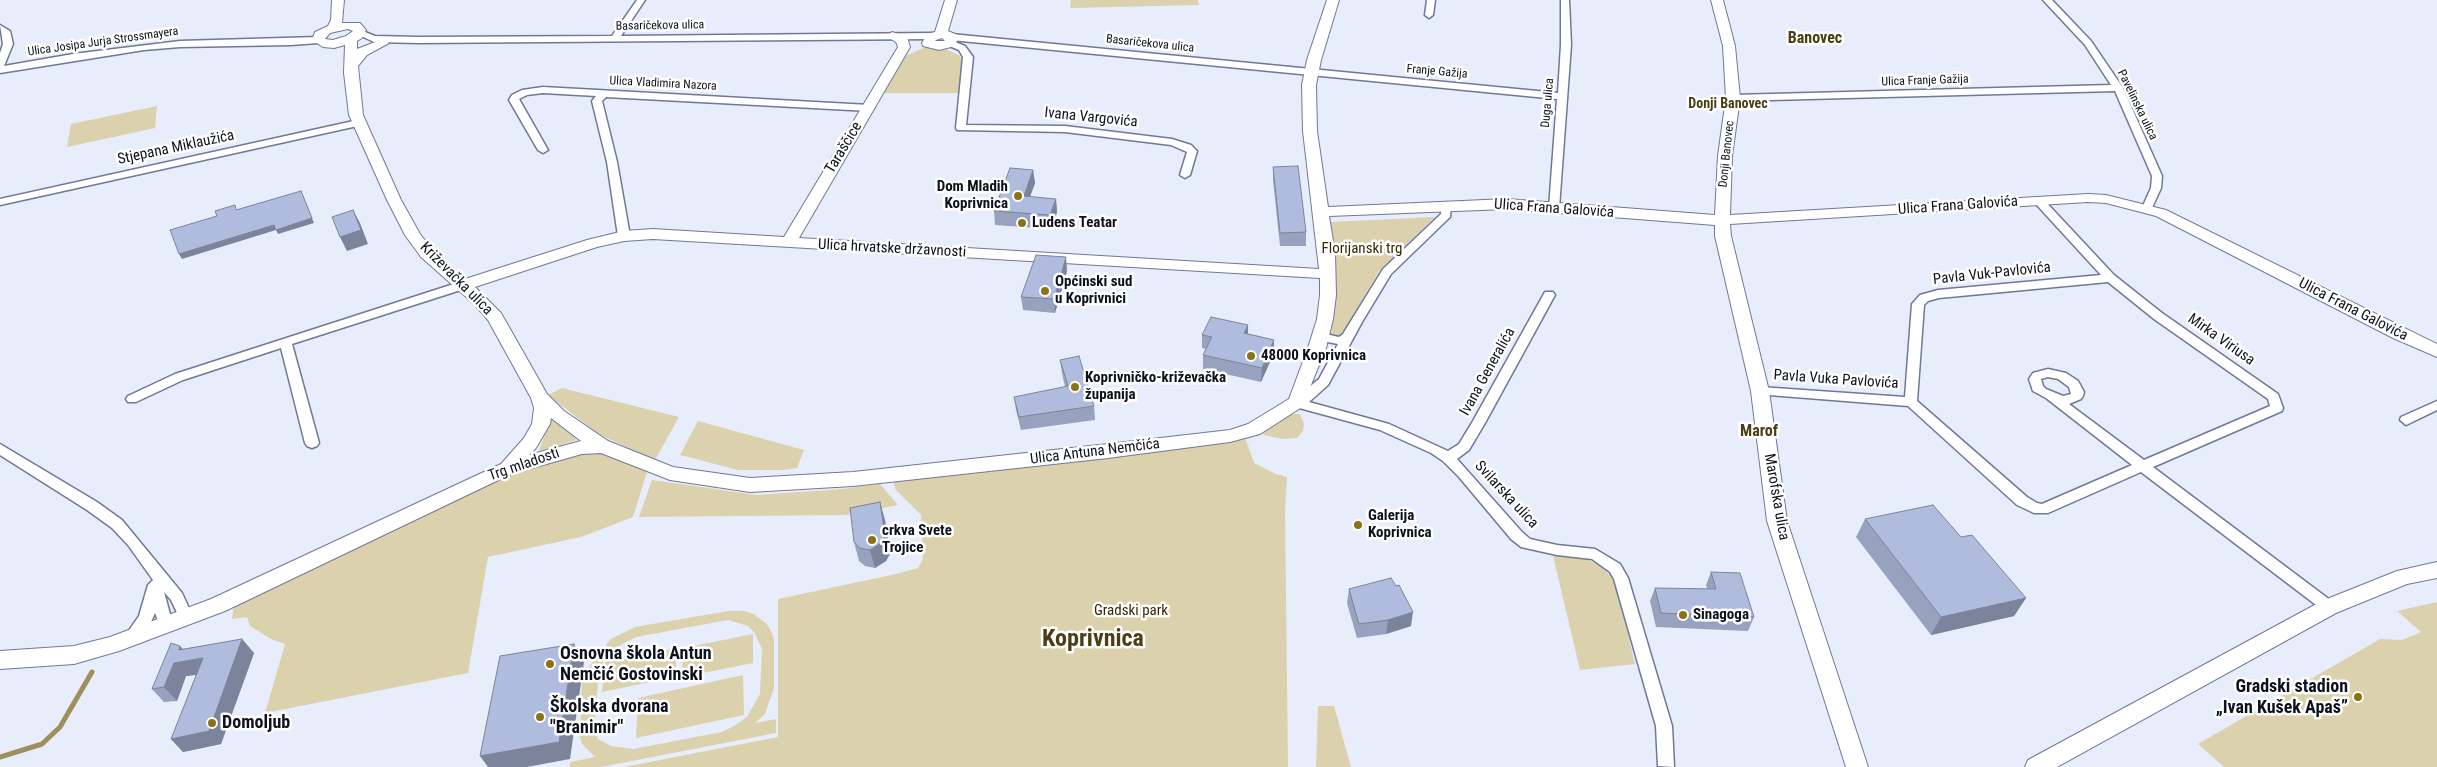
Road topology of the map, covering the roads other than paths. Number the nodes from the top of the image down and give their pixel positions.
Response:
1 (338, 0) edge
2 (347, 0) edge
3 (641, 0) edge
4 (951, 0) edge
5 (1333, 0) edge
6 (1431, 0) edge
7 (1565, 0) edge
8 (1717, 0) edge
9 (2047, 0) edge
10 (1429, 15) dead end
11 (0, 28) edge
12 (354, 32) junction
13 (324, 34) junction
14 (897, 36) junction
15 (614, 39) junction
16 (419, 40) junction
17 (941, 40) junction
18 (997, 42) junction
19 (383, 43) junction
20 (334, 44) junction
21 (900, 54) junction
22 (967, 55) junction
23 (0, 66) edge
24 (352, 68) junction
25 (0, 70) edge
26 (1311, 72) junction
27 (2118, 88) junction
28 (602, 94) junction
29 (1561, 96) junction
30 (1733, 98) junction
31 (869, 108) junction
32 (358, 123) junction
33 (543, 150) dead end
34 (1185, 175) dead end
35 (2039, 201) junction
36 (0, 202) edge
37 (1446, 207) junction
38 (1554, 208) junction
39 (2147, 208) junction
40 (1322, 212) junction
41 (1722, 220) junction
42 (624, 236) junction
43 (789, 242) junction
44 (1328, 274) junction
45 (2110, 278) junction
46 (462, 285) junction
47 (1549, 295) dead end
48 (1321, 337) junction
49 (1348, 337) junction
50 (286, 343) junction
51 (2437, 350) edge
52 (1760, 391) junction
53 (540, 398) junction
54 (2052, 398) dead end
55 (132, 399) dead end
56 (1910, 402) junction
57 (1296, 403) junction
58 (2437, 405) edge
59 (2406, 420) dead end
60 (312, 443) dead end
61 (602, 446) junction
62 (0, 448) edge
63 (1448, 458) junction
64 (2144, 466) junction
65 (505, 468) junction
66 (885, 476) joint
67 (2437, 570) edge
68 (155, 578) junction
69 (2329, 607) junction
70 (178, 620) junction
71 (128, 639) junction
72 (0, 660) edge
73 (1666, 766) edge
74 (1857, 767) edge
75 (2036, 767) edge

1 - 13 main road
2 - 12 main road, Križevačka ulica
3 - 15 street
4 - 17 main road
5 - 26 main road
6 - 10 street
7 - 29 street, Duga ulica
8 - 30 main road, Donji Banovec
9 - 27 street, Pavelinska ulica
11 - 23 street
12 - 13 main road
12 - 16 street, Basaričekova ulica
12 - 19 street, Basaričekova ulica
12 - 20 main road
12 - 24 main road, Križevačka ulica
13 - 20 main road
13 - 25 street, Ulica Josipa Jurja Strossmayera
14 - 15 street, Basaričekova ulica
14 - 17 street, Basaričekova ulica
14 - 21 main road
15 - 16 street, Basaričekova ulica
16 - 19 street, Basaričekova ulica
17 - 18 street, Basaričekova ulica
17 - 21 main road
17 - 22 street
18 - 22 street
18 - 26 street, Basaričekova ulica
19 - 24 main road
20 - 24 main road, Križevačka ulica
21 - 31 main road, Taraščice
22 - 34 street, Ivana Vargovića
24 - 32 main road, Križevačka ulica
26 - 29 street, Franje Gažija
26 - 40 main road
27 - 30 street, Ulica Franje Gažija
27 - 39 street, Pavelinska ulica
28 - 31 street, Ulica Vladimira Nazora
28 - 33 street
28 - 42 street, Ulica Vladimira Nazora
29 - 38 street, Duga ulica
30 - 41 main road, Donji Banovec
31 - 43 main road, Taraščice
32 - 36 street, Stjepana Miklaužića
32 - 46 main road, Križevačka ulica
35 - 39 main road, Ulica Frana Galovića
35 - 41 main road, Ulica Frana Galovića
35 - 45 street, Mirka Viriusa
37 - 38 main road, Ulica Frana Galovića
37 - 40 main road
37 - 49 street
38 - 41 main road, Ulica Frana Galovića
39 - 51 main road, Ulica Frana Galovića
40 - 44 main road
41 - 52 main road, Marofska ulica
42 - 43 main road, Ulica hrvatske državnosti
42 - 46 main road, Ulica hrvatske državnosti
43 - 44 main road, Ulica hrvatske državnosti
44 - 48 main road
45 - 56 street, Pavla Vuk-Pavlovića
45 - 64 street, Mirka Viriusa
46 - 50 street
46 - 53 main road, Križevačka ulica
47 - 63 street, Ivana Generalića
48 - 49 street
48 - 57 main road
49 - 57 street
50 - 55 street
50 - 60 street
52 - 56 street, Pavla Vuka Pavlovića
52 - 74 main road, Marofska ulica
53 - 61 main road, Križevačka ulica
53 - 65 main road, Križevačka ulica
54 - 64 street
56 - 64 street, Mirka Viriusa
57 - 63 street, Svilarska ulica
57 - 66 main road, Ulica Antuna Nemčića
58 - 59 street
61 - 65 main road, Trg mladosti
61 - 66 main road, Trg mladosti
62 - 68 street
63 - 73 street, Svilarska ulica
64 - 69 street
65 - 70 main road, Trg mladosti
67 - 69 main road
68 - 70 street
68 - 70 street
68 - 71 street
69 - 75 main road
70 - 71 main road, Trg mladosti
71 - 72 main road, Trg mladosti

